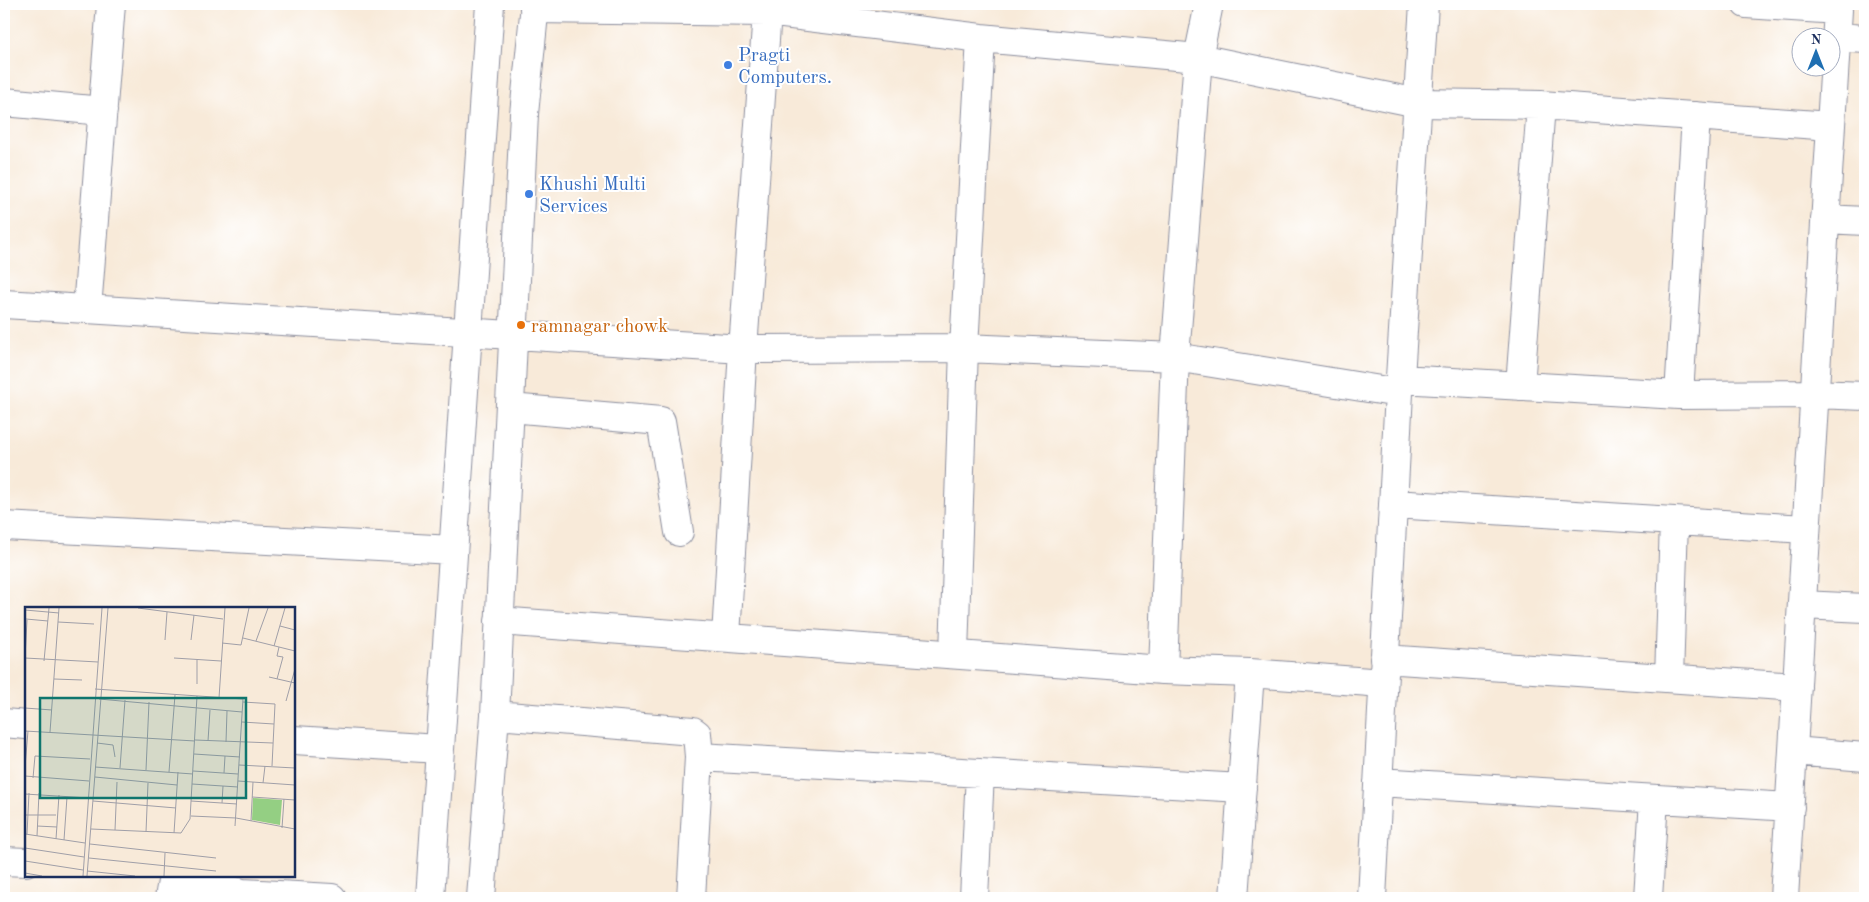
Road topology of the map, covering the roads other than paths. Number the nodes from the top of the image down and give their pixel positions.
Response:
1 (111, 4) edge
2 (490, 4) edge
3 (1209, 4) edge
4 (1424, 4) edge
5 (1746, 4) edge
6 (535, 6) edge
7 (767, 12) junction
8 (1837, 28) edge
9 (1842, 37) edge
10 (982, 38) junction
11 (1865, 39) edge
12 (1198, 58) junction
13 (1834, 78) edge
14 (4, 102) edge
15 (1418, 103) junction
16 (1541, 105) junction
17 (103, 111) junction
18 (1696, 116) junction
19 (1831, 126) junction
20 (1826, 219) junction
21 (1865, 221) edge
22 (4, 304) edge
23 (87, 308) junction
24 (468, 331) junction
25 (513, 334) junction
26 (964, 348) junction
27 (742, 349) junction
28 (1175, 357) junction
29 (1399, 386) junction
30 (1520, 386) junction
31 (1815, 394) junction
32 (1679, 395) junction
33 (1865, 396) edge
34 (510, 408) junction
35 (1393, 504) junction
36 (1674, 521) junction
37 (4, 526) edge
38 (1806, 529) junction
39 (679, 532) dead end
40 (453, 550) junction
41 (1802, 605) junction
42 (1865, 608) edge
43 (499, 621) junction
44 (726, 637) junction
45 (954, 654) junction
46 (1163, 670) junction
47 (1384, 671) junction
48 (1250, 673) junction
49 (1669, 678) junction
50 (1797, 687) junction
51 (495, 715) junction
52 (4, 723) edge
53 (25, 724) edge
54 (295, 740) edge
55 (440, 749) junction
56 (1793, 751) junction
57 (1865, 756) edge
58 (699, 757) junction
59 (980, 773) junction
60 (1378, 782) junction
61 (1242, 788) junction
62 (1654, 798) junction
63 (1790, 807) junction
64 (4, 860) edge
65 (25, 862) edge
66 (172, 877) edge
67 (185, 877) edge
68 (242, 896) edge
69 (169, 898) edge
70 (332, 898) edge
71 (430, 898) edge
72 (481, 898) edge
73 (690, 898) edge
74 (974, 898) edge
75 (1234, 898) edge
76 (1372, 898) edge
77 (1648, 898) edge
78 (1784, 898) edge

1 - 17 street
2 - 24 street
3 - 12 street
4 - 15 street
5 - 8 street
6 - 7 street
6 - 25 street
7 - 10 street
7 - 27 street
9 - 11 street
10 - 12 street
10 - 26 street
12 - 15 street
12 - 28 street
13 - 19 street
14 - 17 street
15 - 16 street
15 - 29 street
16 - 18 street
16 - 30 street
17 - 23 street
18 - 19 street
18 - 32 street
19 - 20 street
20 - 21 street
20 - 31 street
22 - 23 street
23 - 24 street
24 - 25 street
24 - 40 street
25 - 27 street
25 - 34 street
26 - 27 street
26 - 28 street
26 - 45 street
27 - 44 street
28 - 29 street
28 - 46 street
29 - 30 street
29 - 35 street
30 - 32 street
31 - 32 street
31 - 33 street
31 - 38 street
34 - 39 street
34 - 43 street
35 - 36 street
35 - 47 street
36 - 38 street
36 - 49 street
37 - 40 street
38 - 41 street
40 - 55 street
41 - 42 street
41 - 50 street
43 - 44 street
43 - 51 street
44 - 45 street
45 - 46 street
46 - 48 street
47 - 48 street
47 - 49 street
47 - 60 street
48 - 61 street
49 - 50 street
50 - 56 street
51 - 58 street
51 - 72 street
52 - 53 street
54 - 55 street
55 - 71 street
56 - 57 street
56 - 63 street
58 - 59 street
58 - 73 street
59 - 61 street
59 - 74 street
60 - 62 street
60 - 76 street
61 - 75 street
62 - 63 street
62 - 77 street
63 - 78 street
64 - 65 street
66 - 69 street
67 - 68 street
68 - 70 street

